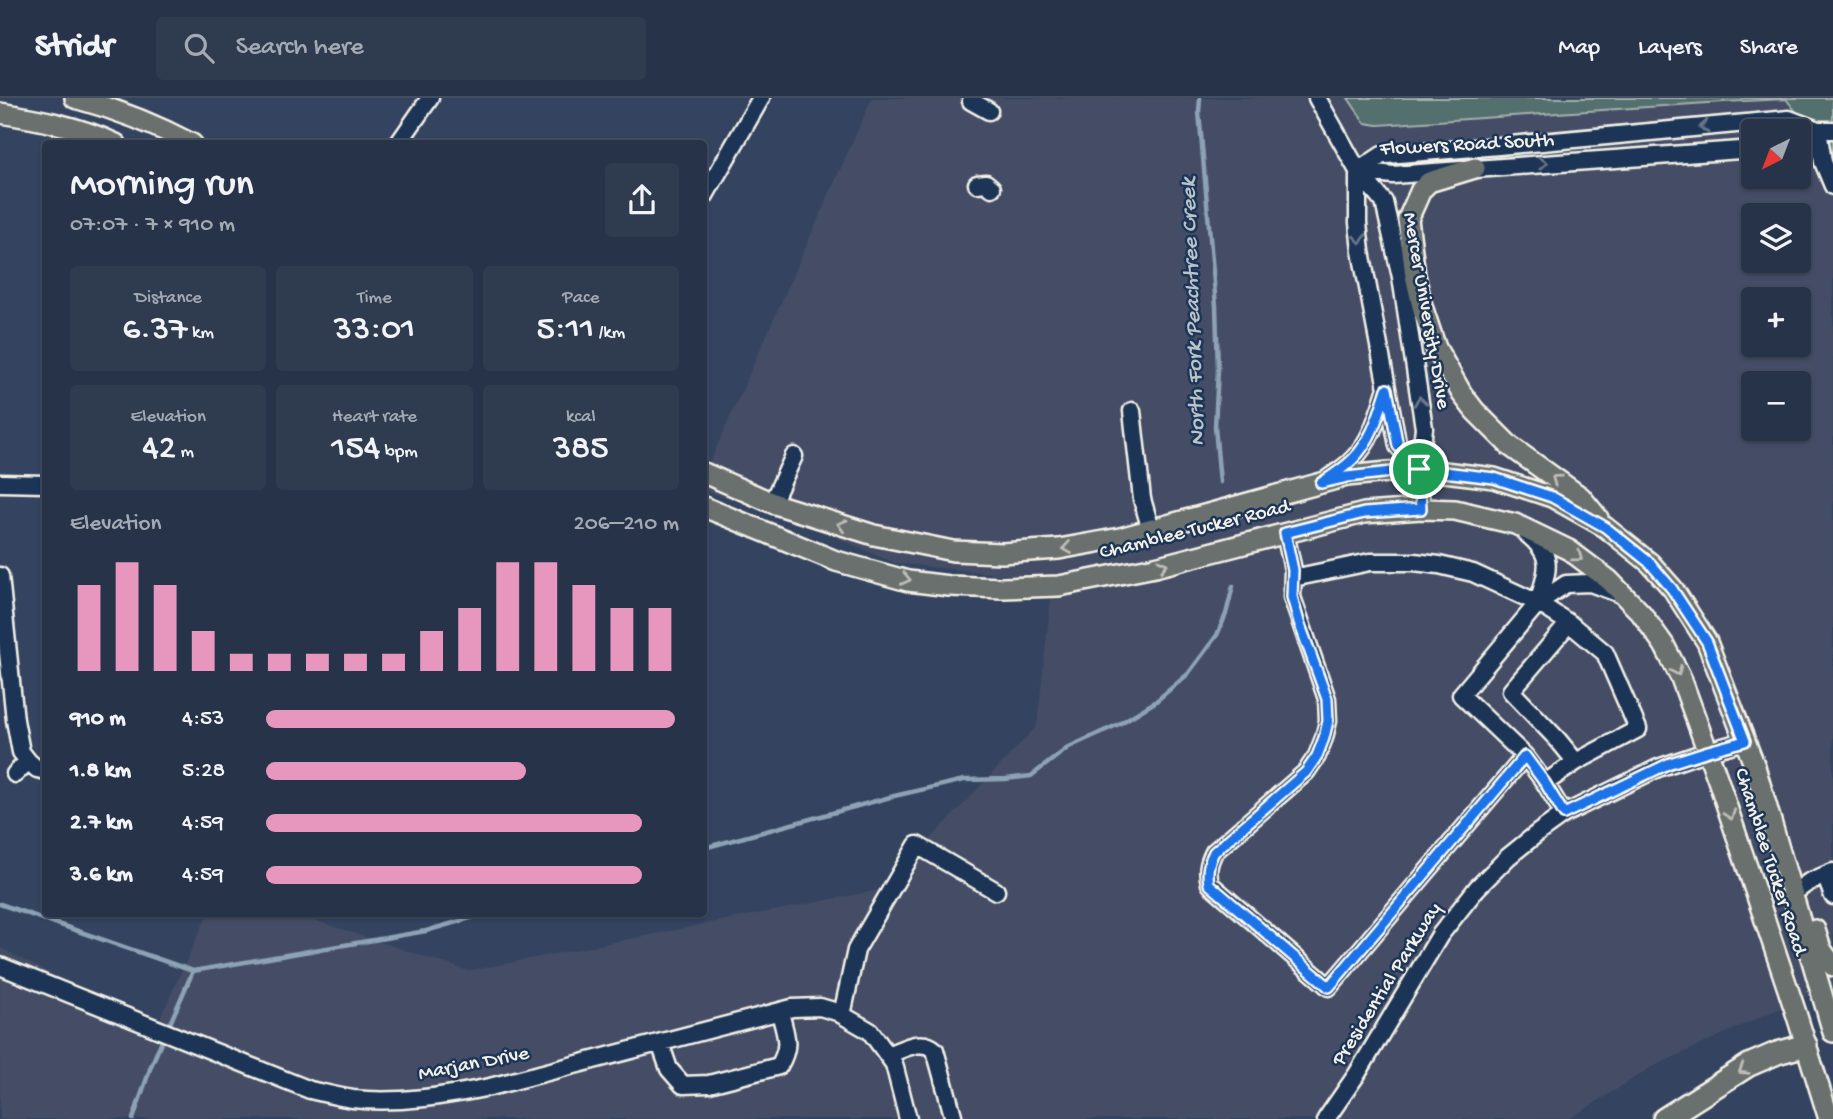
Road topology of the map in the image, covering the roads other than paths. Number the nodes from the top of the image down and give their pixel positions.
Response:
1 (75, 98) edge
2 (430, 98) edge
3 (761, 98) edge
4 (1317, 98) edge
5 (971, 101) dead end
6 (989, 111) dead end
7 (0, 113) edge
8 (1826, 130) edge
9 (108, 140) edge
10 (184, 140) edge
11 (401, 140) edge
12 (1741, 150) edge
13 (1475, 168) junction
14 (1357, 171) junction
15 (1833, 186) edge
16 (707, 192) edge
17 (1387, 389) junction
18 (1132, 411) dead end
19 (794, 456) dead end
20 (1419, 469) junction
21 (707, 474) edge
22 (0, 483) edge
23 (1321, 483) junction
24 (42, 484) edge
25 (772, 503) junction
26 (707, 508) edge
27 (1421, 509) junction
28 (1515, 524) junction
29 (1605, 527) junction
30 (1151, 530) junction
31 (1285, 533) junction
32 (0, 576) edge
33 (1293, 578) junction
34 (1624, 596) junction
35 (1538, 603) junction
36 (1569, 623) junction
37 (1745, 741) junction
38 (1708, 751) junction
39 (1525, 756) junction
40 (28, 761) junction
41 (1576, 762) junction
42 (42, 770) edge
43 (15, 774) dead end
44 (1545, 783) junction
45 (1564, 814) junction
46 (1829, 874) edge
47 (996, 891) dead end
48 (1793, 893) junction
49 (1833, 897) edge
50 (1833, 966) edge
51 (1, 967) edge
52 (780, 1012) junction
53 (842, 1015) junction
54 (1833, 1035) edge
55 (660, 1043) junction
56 (1806, 1045) junction
57 (887, 1055) junction
58 (1827, 1111) edge
59 (908, 1119) edge
60 (954, 1119) edge
61 (1326, 1119) edge
62 (1664, 1119) edge

1 - 10 main road
2 - 11 street
3 - 16 street
4 - 14 street, Mercer University Drive
5 - 6 street
7 - 9 main road
8 -> 14 street, Flowers Road South
8 - 15 street
13 -> 12 street, Flowers Road South
13 - 14 street, Flowers Road South
29 -> 13 main road
14 -> 17 street, Mercer University Drive
20 -> 14 street, Mercer University Drive
17 - 20 street, Mercer University Drive
17 - 23 street
18 - 30 street
19 - 25 street
20 - 23 main road, Chamblee Tucker Road
20 - 27 street, Mercer University Drive
20 - 29 main road, Chamblee Tucker Road
21 - 25 main road, Chamblee Tucker Road
22 - 24 street
23 - 30 main road, Chamblee Tucker Road
30 -> 25 main road, Chamblee Tucker Road
26 -> 31 main road, Chamblee Tucker Road
27 - 28 main road, Chamblee Tucker Road
27 - 31 main road, Chamblee Tucker Road
28 -> 34 main road, Chamblee Tucker Road
28 - 35 street
29 - 37 main road, Chamblee Tucker Road
31 - 33 street
32 - 40 street
33 - 35 street
33 - 39 street
34 - 35 street
34 -> 38 main road, Chamblee Tucker Road
35 - 36 street
35 - 39 street
36 - 41 street
36 - 41 street
37 - 38 street, Presidential Parkway
37 - 48 main road, Chamblee Tucker Road
38 - 45 street, Presidential Parkway
38 -> 56 main road, Chamblee Tucker Road
39 - 44 street
40 - 42 street
40 - 43 street
41 - 44 street
44 - 45 street
45 - 61 street, Presidential Parkway
46 - 48 street
46 - 49 street
47 - 53 street
48 - 50 main road
48 - 54 main road, Chamblee Tucker Road
51 - 55 street, Marjan Drive
52 - 53 street, Marjan Drive
52 - 55 street, Marjan Drive
52 - 55 street
53 - 57 street, Marjan Drive
54 - 56 main road
56 - 58 main road, Chamblee Tucker Road
56 -> 62 highway
57 - 59 street, Marjan Drive
57 - 60 street

